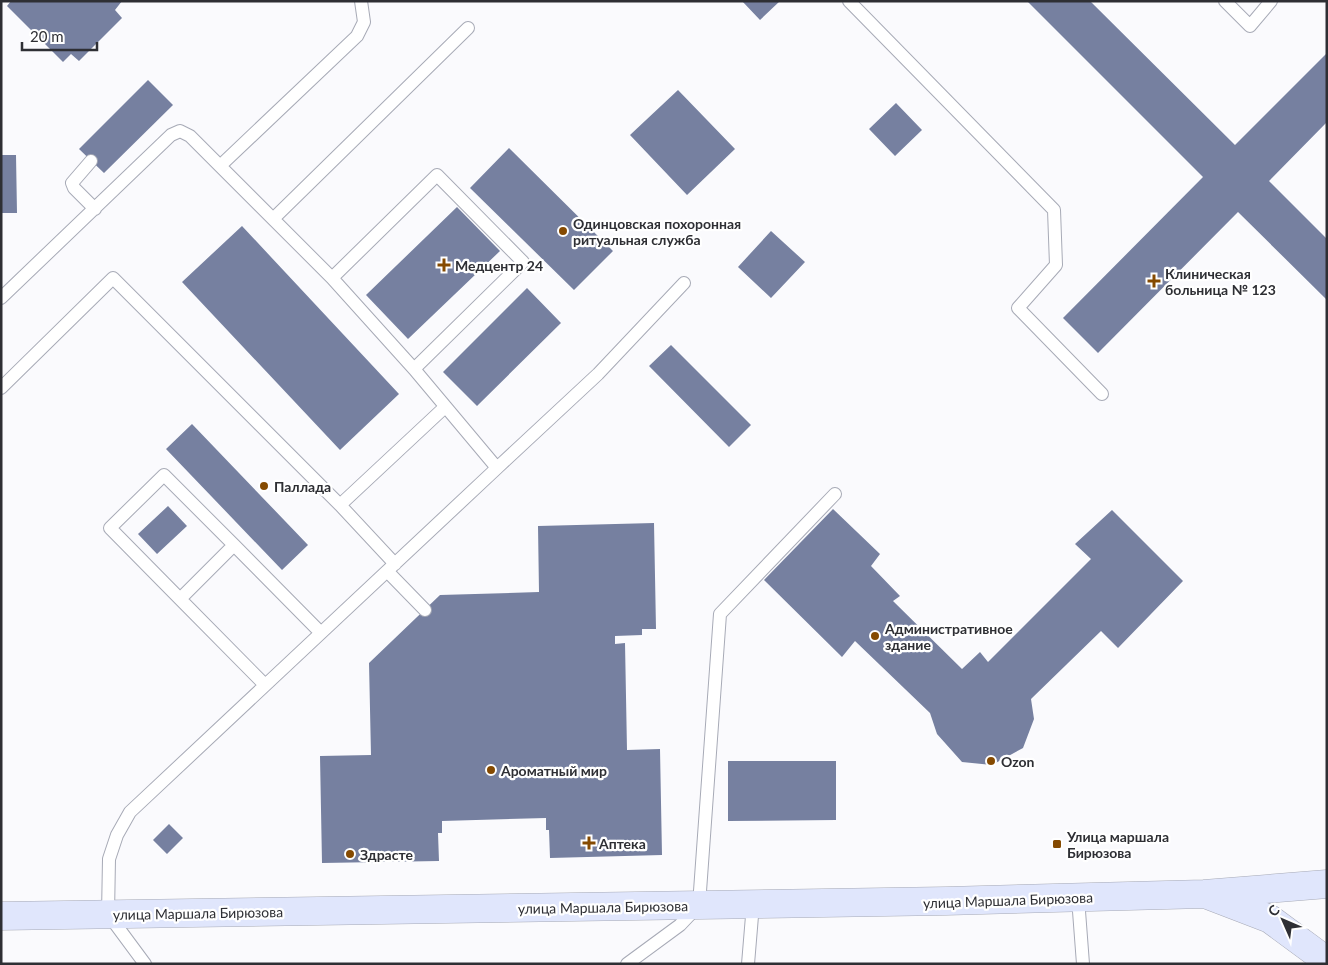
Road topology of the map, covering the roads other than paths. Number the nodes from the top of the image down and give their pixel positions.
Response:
1 (361, 1) edge
2 (849, 1) edge
3 (1225, 1) edge
4 (1271, 1) edge
5 (468, 28) dead end
6 (91, 161) dead end
7 (220, 166) junction
8 (95, 209) junction
9 (273, 218) junction
10 (332, 278) junction
11 (684, 283) dead end
12 (1, 298) edge
13 (414, 369) junction
14 (1, 388) edge
15 (1102, 394) dead end
16 (445, 407) junction
17 (497, 468) junction
18 (835, 494) dead end
19 (340, 504) junction
20 (234, 545) junction
21 (391, 567) junction
22 (180, 599) junction
23 (424, 610) dead end
24 (321, 633) junction
25 (265, 685) junction
26 (1327, 884) edge
27 (1204, 894) junction
28 (1078, 898) junction
29 (754, 904) junction
30 (699, 905) junction
31 (108, 914) junction
32 (1, 916) edge
33 (1327, 933) edge
34 (1327, 949) edge
35 (1327, 961) edge
36 (145, 964) edge
37 (627, 964) edge
38 (748, 964) edge
39 (1083, 964) edge

1 - 7 lane
2 - 15 lane
3 - 4 lane
5 - 9 lane
6 - 8 lane
7 - 8 lane
7 - 9 lane
8 - 12 lane
9 - 10 lane
10 - 13 lane
10 - 13 lane
11 - 17 lane
13 - 16 lane
14 - 19 lane
16 - 17 lane
16 - 19 lane
17 - 21 lane
18 - 30 lane
19 - 21 lane
20 - 22 lane
20 - 22 lane
20 - 24 lane
21 - 23 lane
21 - 24 lane
22 - 25 lane
24 - 25 lane
25 - 31 lane
26 - 27 street, улица Маршала Бирюзова
27 - 28 street, улица Маршала Бирюзова
27 - 35 street
28 - 29 street, улица Маршала Бирюзова
28 - 39 lane
29 - 30 street, улица Маршала Бирюзова
29 - 38 lane
30 - 31 street, улица Маршала Бирюзова
30 - 37 lane
31 - 32 street, улица Маршала Бирюзова
31 - 36 lane
33 - 34 street

